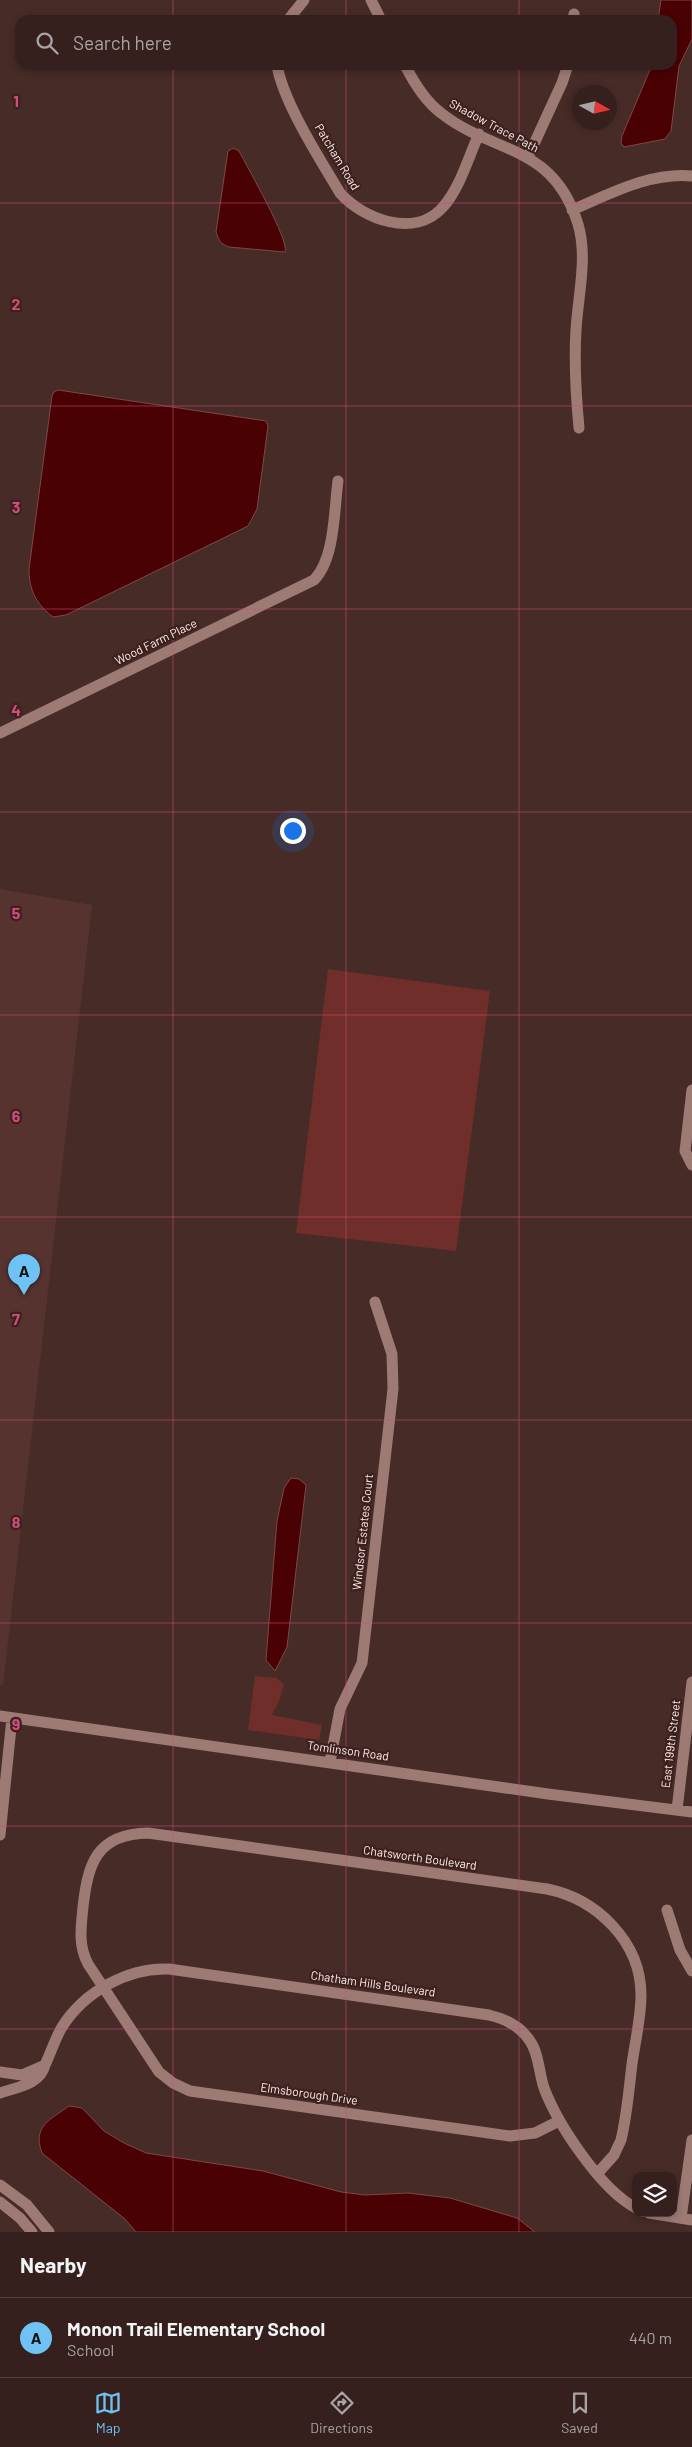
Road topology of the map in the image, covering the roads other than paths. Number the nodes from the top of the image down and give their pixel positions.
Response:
1 (304, 0) edge
2 (370, 0) edge
3 (292, 15) edge
4 (378, 15) edge
5 (279, 70) edge
6 (408, 70) edge
7 (566, 70) edge
8 (479, 134) junction
9 (528, 157) junction
10 (692, 176) edge
11 (572, 210) junction
12 (579, 428) dead end
13 (338, 481) dead end
14 (0, 733) edge
15 (692, 1090) edge
16 (692, 1165) edge
17 (375, 1302) dead end
18 (692, 1682) edge
19 (6, 1717) edge
20 (330, 1762) junction
21 (677, 1810) junction
22 (692, 1812) edge
23 (0, 1834) edge
24 (667, 1910) dead end
25 (692, 1971) edge
26 (103, 1988) junction
27 (46, 2065) junction
28 (0, 2072) edge
29 (0, 2093) edge
30 (559, 2121) junction
31 (692, 2140) edge
32 (598, 2174) junction
33 (0, 2185) edge
34 (0, 2202) edge
35 (632, 2205) edge
36 (686, 2219) edge
37 (32, 2232) edge
38 (49, 2232) edge

1 - 3 street
2 - 4 street
5 - 8 street, Patcham Road
6 - 8 street, Shadow Trace Path
7 - 9 street
8 - 9 street, Shadow Trace Path
9 - 11 street, Shadow Trace Path
10 - 11 street
11 - 12 street, Shadow Trace Path
13 - 14 street, Wood Farm Place
15 - 16 street
17 - 20 street, Windsor Estates Court
18 - 21 street, East 199th Street
19 - 20 street, Tomlinson Road
19 - 23 street
20 - 21 street, Tomlinson Road
21 - 22 street, Tomlinson Road
24 - 25 street
26 - 27 street, Chatham Hills Boulevard
26 - 30 street, Elmsborough Drive
26 - 30 street, Chatham Hills Boulevard
26 - 32 street, Chatsworth Boulevard
27 - 28 street
27 - 29 street, Chatham Hills Boulevard
30 - 32 street, Chatham Hills Boulevard
31 - 36 street
32 - 35 street, Chatham Hills Boulevard
33 - 38 street
34 - 37 street

